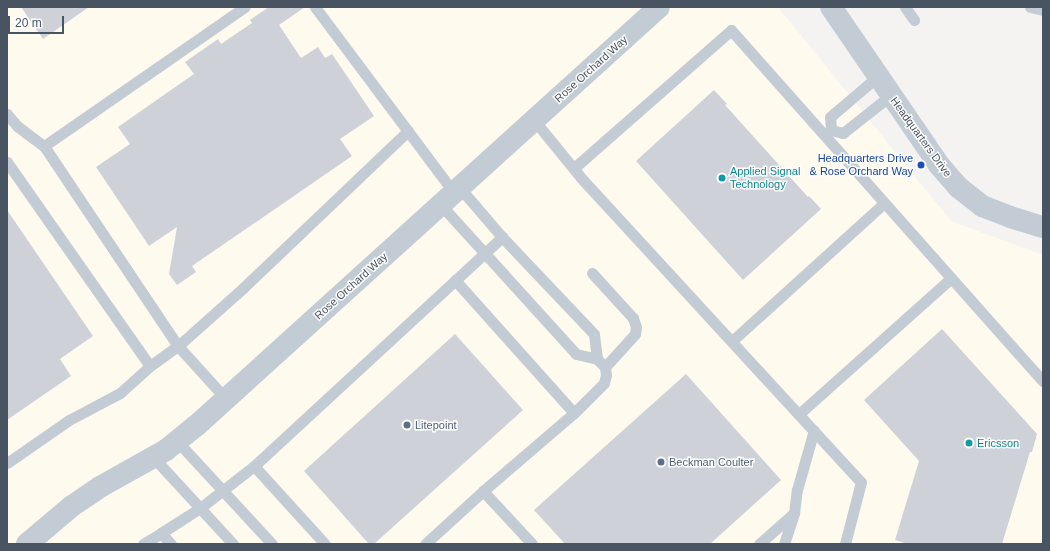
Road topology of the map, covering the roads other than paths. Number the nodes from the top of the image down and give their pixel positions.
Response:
1 (245, 7) edge
2 (315, 7) edge
3 (659, 7) edge
4 (832, 7) edge
5 (905, 7) edge
6 (1030, 7) edge
7 (1043, 10) edge
8 (914, 20) dead end
9 (878, 76) junction
10 (891, 95) junction
11 (7, 114) edge
12 (534, 120) junction
13 (408, 131) junction
14 (828, 133) junction
15 (44, 146) junction
16 (7, 162) edge
17 (574, 168) junction
18 (452, 195) junction
19 (884, 203) junction
20 (1043, 227) edge
21 (502, 237) junction
22 (484, 253) junction
23 (592, 273) dead end
24 (951, 278) junction
25 (455, 280) junction
26 (732, 341) junction
27 (178, 346) junction
28 (601, 363) junction
29 (150, 366) junction
30 (1043, 381) edge
31 (226, 399) junction
32 (574, 413) junction
33 (799, 414) junction
34 (814, 430) junction
35 (177, 441) junction
36 (154, 458) junction
37 (7, 463) edge
38 (254, 466) junction
39 (223, 490) junction
40 (483, 491) junction
41 (200, 508) junction
42 (794, 513) junction
43 (161, 533) junction
44 (27, 544) edge
45 (143, 544) edge
46 (171, 544) edge
47 (233, 544) edge
48 (272, 544) edge
49 (325, 544) edge
50 (425, 544) edge
51 (532, 544) edge
52 (759, 544) edge
53 (784, 544) edge
54 (845, 544) edge

1 - 15 lane
2 - 13 lane
3 - 12 street, Rose Orchard Way
4 - 9 street, Headquarters Drive
5 - 8 lane
6 - 7 lane
9 - 10 street, Headquarters Drive
9 - 14 lane
10 - 14 lane
10 - 20 street, Headquarters Drive
11 - 15 lane
12 - 17 lane
12 - 18 street, Rose Orchard Way
13 - 18 lane
13 - 27 lane
14 - 17 lane
14 - 19 lane
15 - 27 lane
16 - 29 lane
17 - 26 lane
18 - 21 lane
18 - 22 lane
18 - 31 street, Rose Orchard Way
19 - 24 lane
19 - 26 lane
21 - 22 lane
21 - 28 lane
22 - 25 lane
22 - 28 lane
23 - 28 lane
24 - 30 lane
24 - 33 lane
25 - 32 lane
25 - 38 lane
26 - 33 lane
27 - 29 lane
27 - 31 lane
28 - 32 lane
29 - 37 lane
31 - 35 street, Rose Orchard Way
32 - 40 lane
33 - 34 lane
34 - 42 lane
34 - 54 lane
35 - 36 street, Rose Orchard Way
35 - 39 lane
36 - 41 lane
36 - 44 street, Rose Orchard Way
38 - 39 lane
38 - 49 lane
39 - 41 lane
39 - 48 lane
40 - 50 lane
40 - 51 lane
41 - 43 lane
41 - 47 lane
42 - 52 lane
42 - 53 lane
43 - 45 lane
43 - 46 lane

